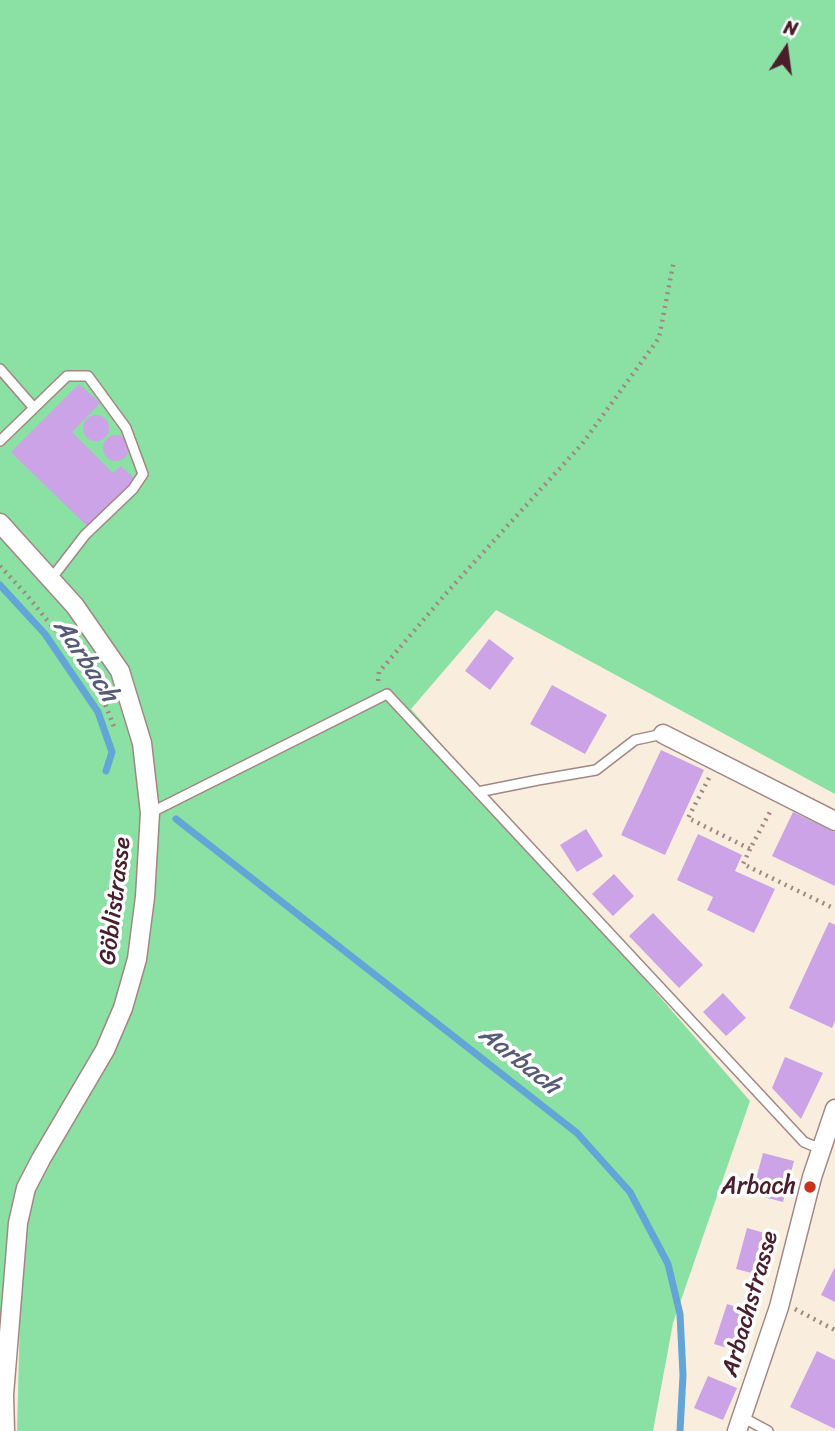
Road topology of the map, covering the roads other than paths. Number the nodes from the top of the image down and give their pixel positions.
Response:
1 (0, 369) edge
2 (34, 408) junction
3 (0, 441) edge
4 (0, 523) edge
5 (51, 579) junction
6 (663, 734) joint
7 (478, 792) junction
8 (150, 813) junction
9 (835, 821) edge
10 (835, 1109) edge
11 (821, 1149) junction
12 (5, 1330) edge
13 (740, 1424) edge
14 (5, 1431) edge
15 (768, 1431) edge

1 - 2 lane
2 - 3 lane
2 - 5 lane
4 - 5 street, Göblistrasse
5 - 8 street, Göblistrasse
6 - 7 lane
6 - 9 street
7 - 8 lane
7 - 11 lane
8 - 12 street, Göblistrasse
10 - 11 street, Arbachstrasse
11 - 13 street, Arbachstrasse
12 - 14 street, Göblistrasse
13 - 15 lane

